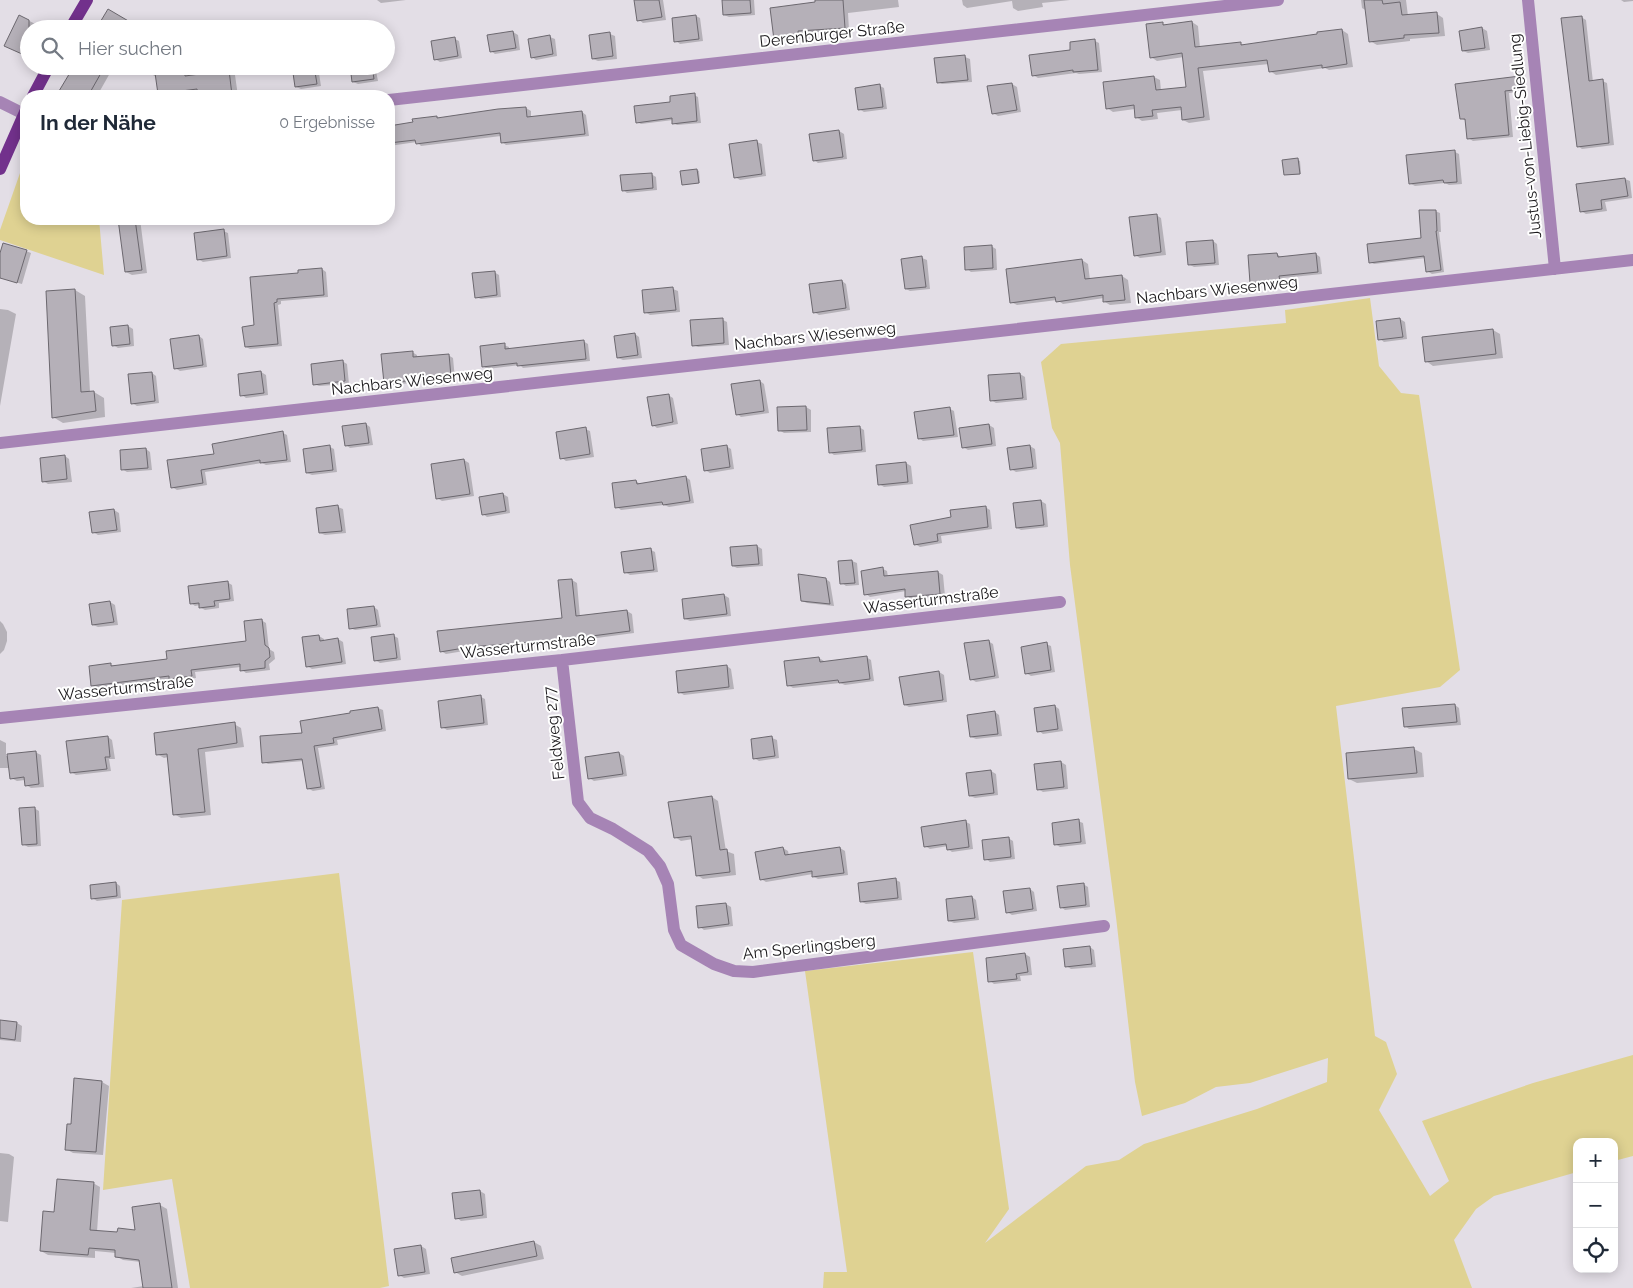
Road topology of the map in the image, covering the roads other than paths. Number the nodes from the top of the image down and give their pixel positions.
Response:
1 (86, 0) edge
2 (1278, 0) edge
3 (1528, 0) edge
4 (75, 20) edge
5 (44, 75) edge
6 (36, 90) edge
7 (395, 99) edge
8 (0, 102) edge
9 (20, 110) edge
10 (20, 134) edge
11 (0, 169) edge
12 (1633, 260) edge
13 (1555, 268) junction
14 (0, 443) edge
15 (1060, 602) dead end
16 (562, 660) junction
17 (0, 718) edge
18 (578, 802) joint
19 (1104, 926) dead end

1 - 4 main road
2 - 7 street, Derenburger Straße
3 - 13 street, Justus-von-Liebig-Siedlung
5 - 6 main road
8 - 9 street
10 - 11 main road
12 - 13 street, Nachbars Wiesenweg
13 - 14 street, Nachbars Wiesenweg
15 - 16 street, Wasserturmstraße
16 - 17 street, Wasserturmstraße
16 - 18 street, Feldweg 277
18 - 19 street, Am Sperlingsberg

